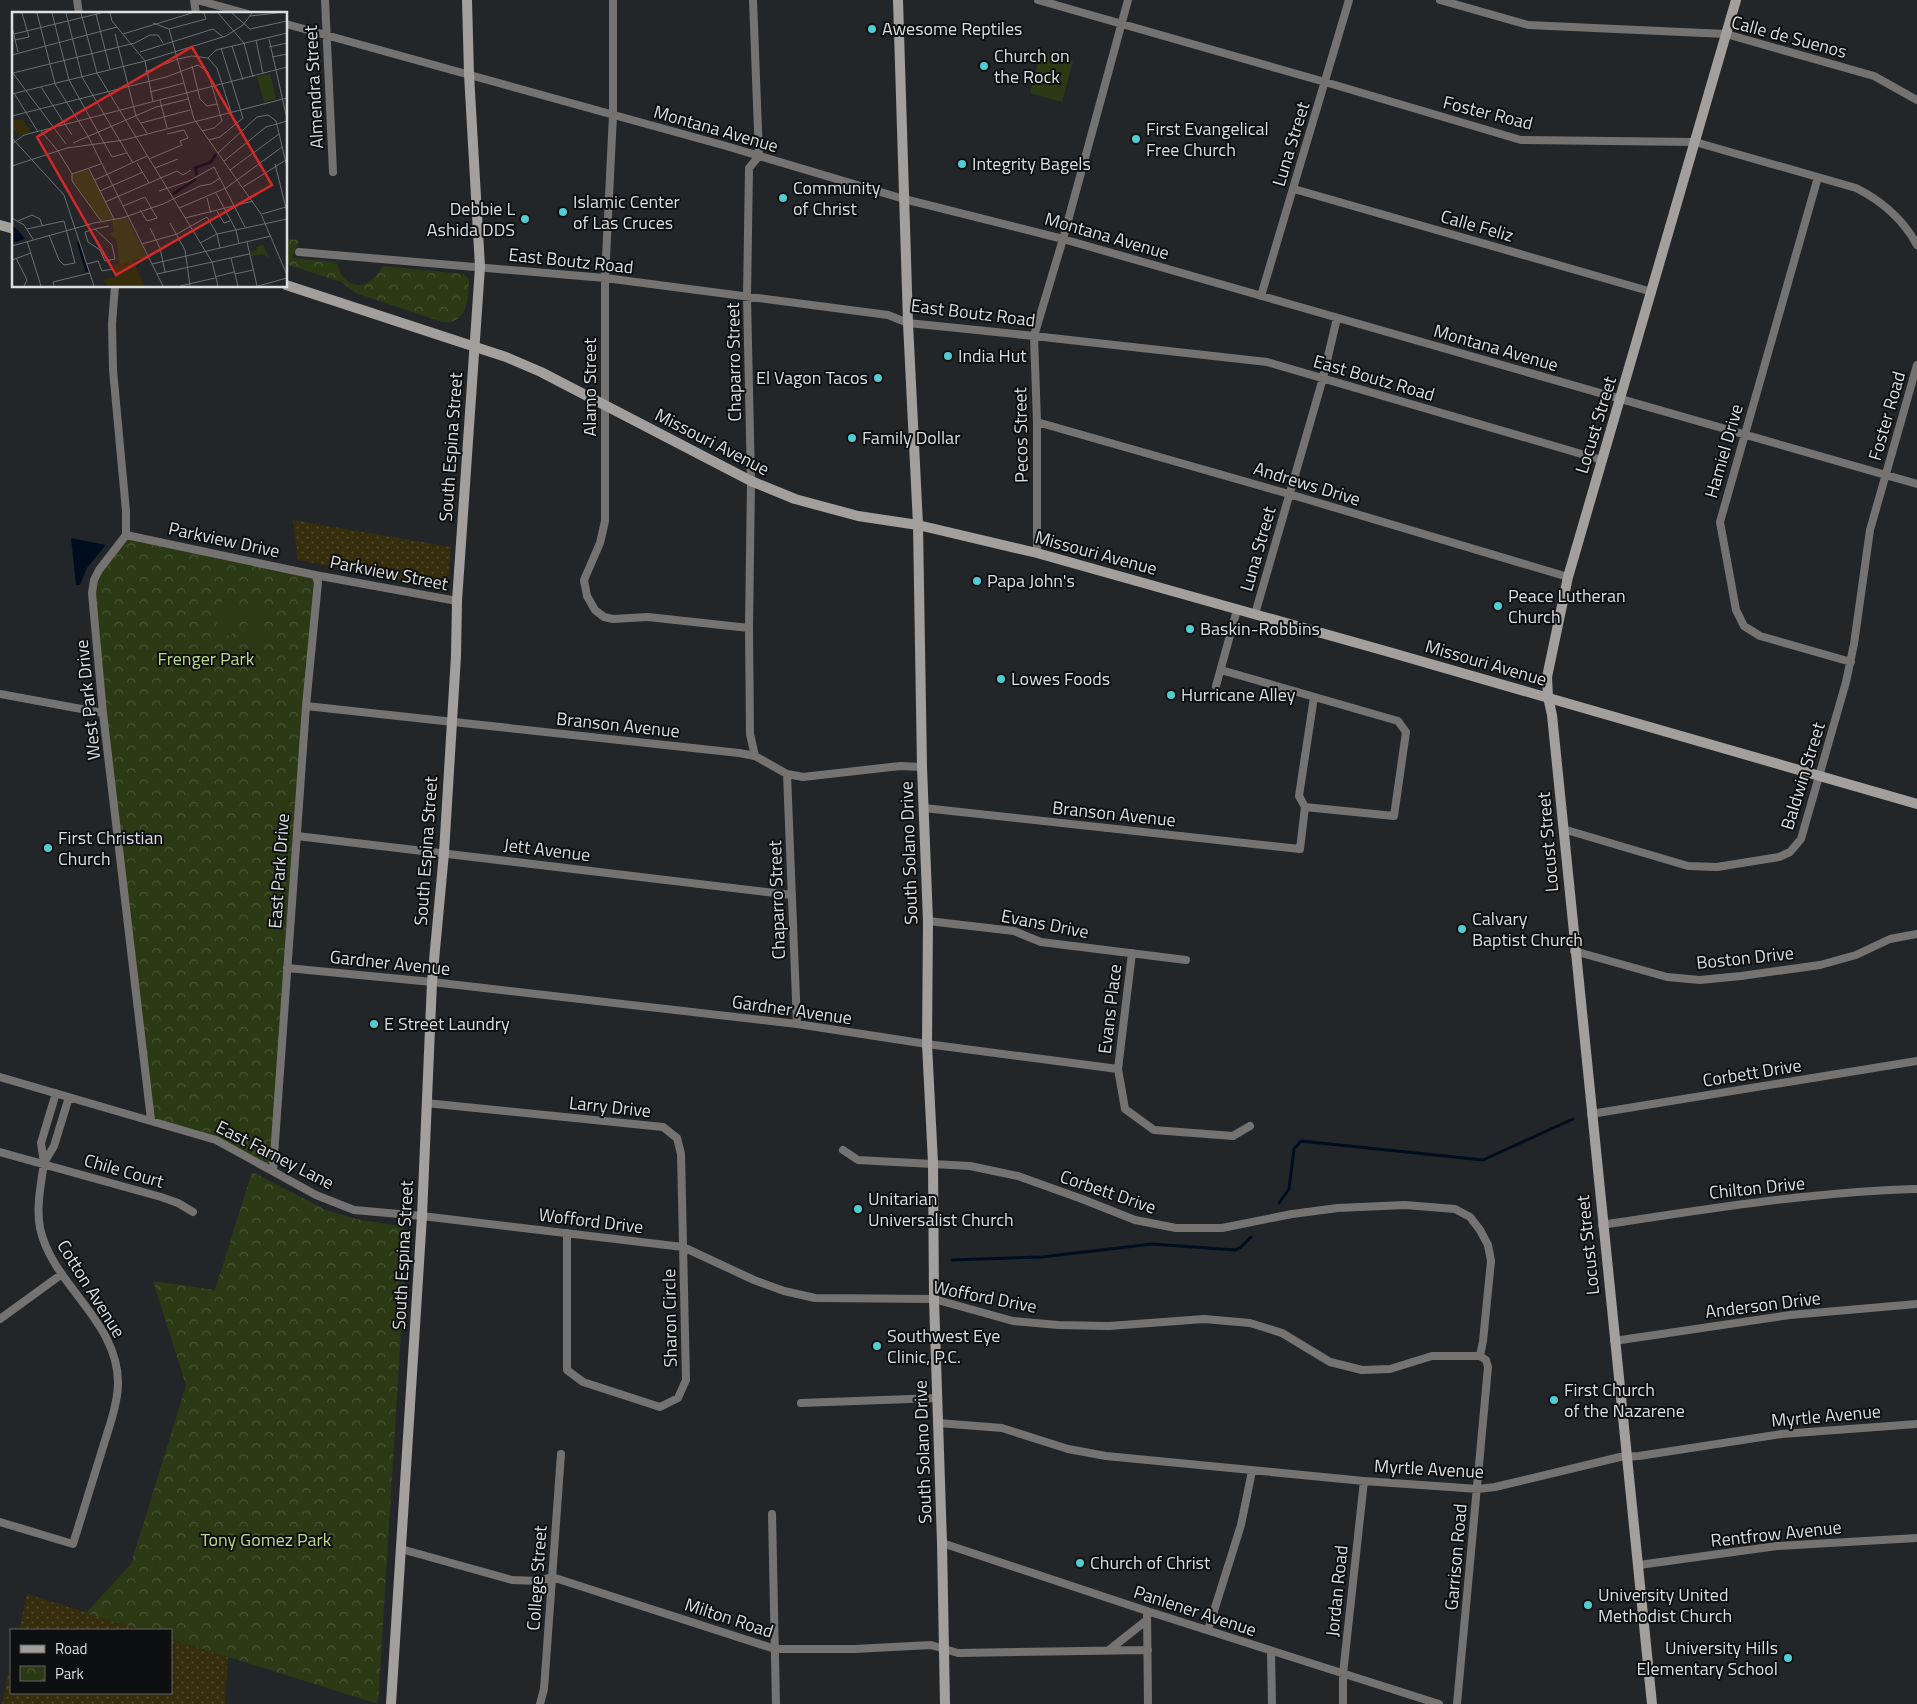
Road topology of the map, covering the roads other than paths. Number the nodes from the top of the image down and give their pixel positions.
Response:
1 (195, 0) edge
2 (325, 0) edge
3 (467, 0) edge
4 (613, 0) edge
5 (753, 0) edge
6 (898, 0) edge
7 (1038, 0) edge
8 (1128, 0) edge
9 (1349, 0) edge
10 (1440, 0) edge
11 (1736, 0) edge
12 (240, 12) edge
13 (1121, 23) junction
14 (288, 25) edge
15 (1726, 34) junction
16 (327, 35) junction
17 (469, 74) junction
18 (1325, 82) junction
19 (1917, 100) edge
20 (613, 115) junction
21 (1695, 142) junction
22 (759, 156) junction
23 (333, 172) dead end
24 (1818, 177) junction
25 (1294, 189) junction
26 (904, 199) junction
27 (1063, 238) junction
28 (1917, 245) edge
29 (299, 252) dead end
30 (480, 267) junction
31 (605, 278) junction
32 (288, 287) edge
33 (115, 288) edge
34 (1652, 292) junction
35 (1261, 296) junction
36 (747, 297) junction
37 (1337, 318) junction
38 (908, 323) junction
39 (1034, 336) junction
40 (474, 345) junction
41 (1917, 365) edge
42 (1323, 378) junction
43 (1621, 398) junction
44 (605, 406) junction
45 (1037, 422) junction
46 (1744, 434) junction
47 (1602, 460) junction
48 (1886, 475) junction
49 (751, 481) junction
50 (1917, 484) edge
51 (1289, 494) junction
52 (918, 525) junction
53 (126, 535) junction
54 (1036, 553) junction
55 (315, 575) junction
56 (1568, 577) junction
57 (457, 601) junction
58 (1237, 610) junction
59 (1255, 614) junction
60 (749, 628) junction
61 (1851, 662) junction
62 (1221, 670) junction
63 (1216, 686) dead end
64 (0, 694) edge
65 (1314, 697) junction
66 (1548, 697) junction
67 (306, 706) junction
68 (103, 713) junction
69 (451, 722) junction
70 (756, 756) junction
71 (922, 767) junction
72 (787, 774) junction
73 (1820, 775) junction
74 (1917, 804) edge
75 (1305, 807) junction
76 (924, 808) junction
77 (1563, 829) junction
78 (297, 836) junction
79 (444, 853) junction
80 (792, 895) junction
81 (928, 922) junction
82 (1917, 934) edge
83 (1574, 951) junction
84 (1132, 953) junction
85 (1186, 960) dead end
86 (287, 968) junction
87 (432, 982) junction
88 (797, 1024) junction
89 (927, 1044) junction
90 (1917, 1061) edge
91 (1118, 1069) junction
92 (0, 1077) edge
93 (56, 1093) junction
94 (69, 1097) junction
95 (426, 1103) junction
96 (1591, 1114) junction
97 (151, 1120) junction
98 (1250, 1126) dead end
99 (843, 1150) dead end
100 (0, 1152) edge
101 (44, 1163) junction
102 (933, 1163) junction
103 (273, 1170) junction
104 (1917, 1189) edge
105 (193, 1212) dead end
106 (422, 1216) junction
107 (1602, 1225) junction
108 (567, 1233) junction
109 (683, 1247) junction
110 (62, 1274) junction
111 (934, 1299) junction
112 (1917, 1304) edge
113 (0, 1319) edge
114 (1614, 1341) junction
115 (1480, 1356) junction
116 (937, 1398) junction
117 (801, 1403) dead end
118 (938, 1423) junction
119 (1917, 1424) edge
120 (561, 1454) dead end
121 (1627, 1457) junction
122 (1252, 1471) junction
123 (1364, 1481) junction
124 (1478, 1489) junction
125 (772, 1514) dead end
126 (0, 1522) edge
127 (1917, 1538) edge
128 (942, 1543) junction
129 (401, 1549) junction
130 (1639, 1565) junction
131 (552, 1578) junction
132 (1147, 1611) junction
133 (1147, 1620) junction
134 (1208, 1630) junction
135 (775, 1649) junction
136 (944, 1649) junction
137 (1109, 1650) junction
138 (1148, 1650) junction
139 (1271, 1651) junction
140 (1343, 1674) junction
141 (391, 1704) edge
142 (540, 1704) edge
143 (776, 1704) edge
144 (946, 1704) edge
145 (1148, 1704) edge
146 (1272, 1704) edge
147 (1343, 1704) edge
148 (1438, 1704) edge
149 (1457, 1704) edge
150 (1652, 1704) edge

1 - 12 street
2 - 16 street, Almendra Street
3 - 17 street, South Espina Street
4 - 20 street, Alamo Street
5 - 22 street, Chaparro Street
6 - 26 street, South Solano Drive
7 - 13 street, Foster Road
8 - 13 street, Pecos Street
9 - 18 street, Luna Street
10 - 15 street, Calle de Suenos
11 - 15 street, Locust Street
13 - 18 street, Foster Road
13 - 27 street, Pecos Street
14 - 16 street, Montana Avenue
15 - 19 street, Calle de Suenos
15 - 21 street, Locust Street
16 - 17 street, Montana Avenue
16 - 23 street, Almendra Street
17 - 20 street, Montana Avenue
17 - 30 street, South Espina Street
18 - 21 street, Foster Road
18 - 25 street, Luna Street
20 - 22 street, Montana Avenue
20 - 31 street, Alamo Street
21 - 24 street, Foster Road
21 - 34 street, Locust Street
22 - 26 street, Montana Avenue
22 - 36 street, Chaparro Street
24 - 28 street, Foster Road
24 - 46 street, Hamiel Drive
25 - 34 street, Calle Feliz
25 - 35 street, Luna Street
26 - 27 street, Montana Avenue
26 - 38 street, South Solano Drive
27 - 35 street, Montana Avenue
27 - 39 street, Pecos Street
29 - 30 street, East Boutz Road
30 - 31 street, East Boutz Road
30 - 40 street, South Espina Street
31 - 36 street, East Boutz Road
31 - 44 street, Alamo Street
32 - 40 street, Missouri Avenue
33 - 53 street
34 - 43 street, Locust Street
35 - 37 street, Montana Avenue
36 - 38 street, East Boutz Road
36 - 49 street, Chaparro Street
37 - 42 street, Luna Street
37 - 43 street, Montana Avenue
38 - 39 street, East Boutz Road
38 - 52 street, South Solano Drive
39 - 42 street, East Boutz Road
39 - 45 street, Pecos Street
40 - 44 street, Missouri Avenue
40 - 57 street, South Espina Street
41 - 48 street, Foster Road
42 - 47 street, East Boutz Road
42 - 51 street, Luna Street
43 - 46 street, Montana Avenue
43 - 47 street, Locust Street
44 - 49 street, Missouri Avenue
44 - 60 street, Alamo Street
45 - 51 street, Andrews Drive
45 - 54 street, Pecos Street
46 - 48 street, Montana Avenue
46 - 61 street, Hamiel Drive
47 - 56 street, Locust Street
48 - 50 street, Montana Avenue
48 - 61 street, Baldwin Street
49 - 52 street, Missouri Avenue
49 - 60 street, Chaparro Street
51 - 56 street, Andrews Drive
51 - 59 street, Luna Street
52 - 54 street, Missouri Avenue
52 - 71 street, South Solano Drive
53 - 55 street, Parkview Drive
53 - 68 street, West Park Drive
54 - 58 street, Missouri Avenue
55 - 57 street, Parkview Street
55 - 67 street, East Park Drive
56 - 66 street, Locust Street
57 - 69 street, South Espina Street
58 - 59 street, Missouri Avenue
58 - 62 street
59 - 66 street, Missouri Avenue
60 - 70 street, Chaparro Street
61 - 73 street, Baldwin Street
62 - 63 street
62 - 65 street
64 - 68 street
65 - 75 street
65 - 75 street
66 - 73 street, Missouri Avenue
66 - 77 street, Locust Street
67 - 69 street, Branson Avenue
67 - 78 street, East Park Drive
68 - 97 street, West Park Drive
69 - 70 street, Branson Avenue
69 - 79 street, South Espina Street
70 - 72 street, Branson Avenue
71 - 72 street, Branson Avenue
71 - 76 street, South Solano Drive
72 - 80 street, Chaparro Street
73 - 74 street, Missouri Avenue
73 - 77 street, Baldwin Street
75 - 76 street, Branson Avenue
76 - 81 street, South Solano Drive
77 - 83 street, Locust Street
78 - 79 street, Jett Avenue
78 - 86 street, East Park Drive
79 - 80 street, Jett Avenue
79 - 87 street, South Espina Street
80 - 88 street, Chaparro Street
81 - 84 street, Evans Drive
81 - 89 street, South Solano Drive
82 - 83 street, Boston Drive
83 - 96 street, Locust Street
84 - 85 street, Evans Drive
84 - 91 street, Evans Place
86 - 87 street, Gardner Avenue
86 - 103 street, East Park Drive
87 - 88 street, Gardner Avenue
87 - 95 street, South Espina Street
88 - 89 street, Gardner Avenue
89 - 91 street, Gardner Avenue
89 - 102 street, South Solano Drive
90 - 96 street, Corbett Drive
91 - 98 street
92 - 93 street, East Farney Lane
93 - 94 street, East Farney Lane
93 - 101 street, Cotton Avenue
94 - 97 street, East Farney Lane
94 - 101 street, Cotton Avenue
95 - 106 street, South Espina Street
95 - 109 street, Larry Drive
96 - 107 street, Locust Street
97 - 103 street, East Farney Lane
99 - 102 street, Corbett Drive
100 - 101 street, Chile Court
101 - 105 street, Chile Court
101 - 110 street, Cotton Avenue
102 - 111 street, South Solano Drive
102 - 115 street, Corbett Drive
103 - 106 street, East Farney Lane
104 - 107 street, Chilton Drive
106 - 108 street, Wofford Drive
106 - 129 street, South Espina Street
107 - 114 street, Locust Street
108 - 109 street, Wofford Drive
108 - 109 street, Sharon Circle
109 - 111 street, Wofford Drive
110 - 113 street
110 - 126 street, Cotton Avenue
111 - 115 street, Wofford Drive
111 - 116 street, South Solano Drive
112 - 114 street, Anderson Drive
114 - 121 street, Locust Street
115 - 124 street, Garrison Road
116 - 117 street
116 - 118 street, South Solano Drive
118 - 122 street, Myrtle Avenue
118 - 128 street, South Solano Drive
119 - 121 street, Myrtle Avenue
120 - 131 street, College Street
121 - 124 street, Myrtle Avenue
121 - 130 street, Locust Street
122 - 123 street, Myrtle Avenue
122 - 134 street
123 - 124 street, Myrtle Avenue
123 - 140 street, Jordan Road
124 - 149 street, Garrison Road
125 - 135 street
127 - 130 street, Rentfrow Avenue
128 - 132 street, Panlener Avenue
128 - 136 street, South Solano Drive
129 - 131 street, Milton Road
129 - 141 street, South Espina Street
130 - 150 street, Locust Street
131 - 135 street, Milton Road
131 - 142 street, College Street
132 - 133 street
132 - 134 street, Panlener Avenue
133 - 137 street
133 - 138 street
134 - 139 street, Panlener Avenue
135 - 136 street, Milton Road
135 - 143 street
136 - 137 street, Milton Road
136 - 144 street, South Solano Drive
137 - 138 street, Milton Road
138 - 145 street
139 - 140 street, Panlener Avenue
139 - 146 street
140 - 147 street, Jordan Road
140 - 148 street, Panlener Avenue

